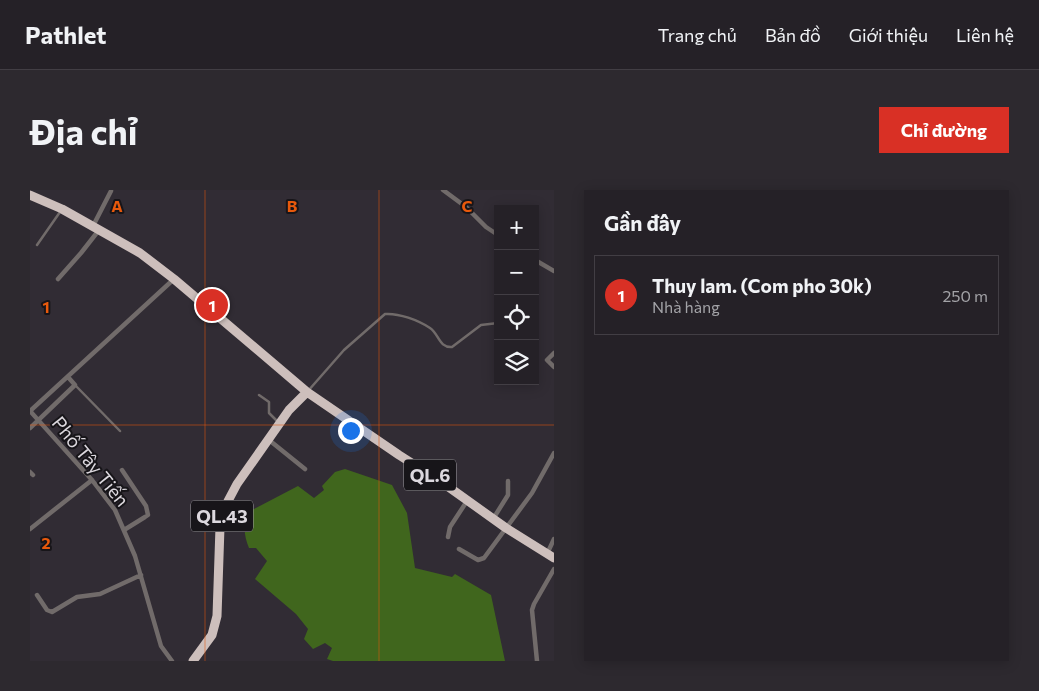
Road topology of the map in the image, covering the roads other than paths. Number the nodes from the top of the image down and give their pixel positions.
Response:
1 (443, 190) edge
2 (111, 191) dead end
3 (30, 195) edge
4 (62, 209) junction
5 (96, 228) junction
6 (494, 232) edge
7 (37, 245) dead end
8 (539, 262) edge
9 (554, 271) edge
10 (58, 279) dead end
11 (174, 279) junction
12 (494, 323) edge
13 (554, 353) edge
14 (554, 367) edge
15 (68, 377) junction
16 (75, 385) junction
17 (307, 392) junction
18 (259, 395) dead end
19 (30, 411) edge
20 (38, 420) junction
21 (280, 424) junction
22 (30, 428) edge
23 (120, 431) dead end
24 (269, 440) junction
25 (554, 453) edge
26 (305, 469) dead end
27 (122, 470) dead end
28 (92, 480) junction
29 (508, 481) dead end
30 (468, 501) junction
31 (493, 519) junction
32 (506, 528) junction
33 (30, 529) edge
34 (124, 530) junction
35 (448, 537) dead end
36 (554, 539) edge
37 (459, 549) dead end
38 (550, 556) edge
39 (554, 570) edge
40 (141, 574) junction
41 (37, 595) dead end
42 (169, 660) edge
43 (193, 661) edge
44 (536, 661) edge

1 - 6 street
2 - 5 street
3 - 4 highway, QL.6
4 - 5 highway, QL.6
4 - 7 lane
5 - 10 street
5 - 11 highway, QL.6
8 - 9 street
11 - 15 street, Phố Tây Tiến
11 - 17 highway, QL.6
12 - 17 lane
13 - 14 street
15 - 16 street
15 - 19 street, Phố Tây Tiến
16 - 20 street
16 - 23 lane
17 - 21 highway, QL.43
17 - 30 highway, QL.6
18 - 21 lane
19 - 20 street, Phố Tây Tiến
20 - 22 street
20 - 28 street, Phố Tây Tiến
21 - 24 highway, QL.43
24 - 26 street
24 - 43 highway, QL.43
25 - 32 street
27 - 34 street
28 - 33 street
28 - 34 street, Phố Tây Tiến
29 - 31 street
30 - 31 highway, QL.6
30 - 35 street
31 - 32 highway, QL.6
32 - 37 street
32 - 38 highway, QL.6
34 - 40 street, Phố Tây Tiến
36 - 38 street
39 - 44 street
40 - 41 street
40 - 42 street, Phố Tây Tiến

